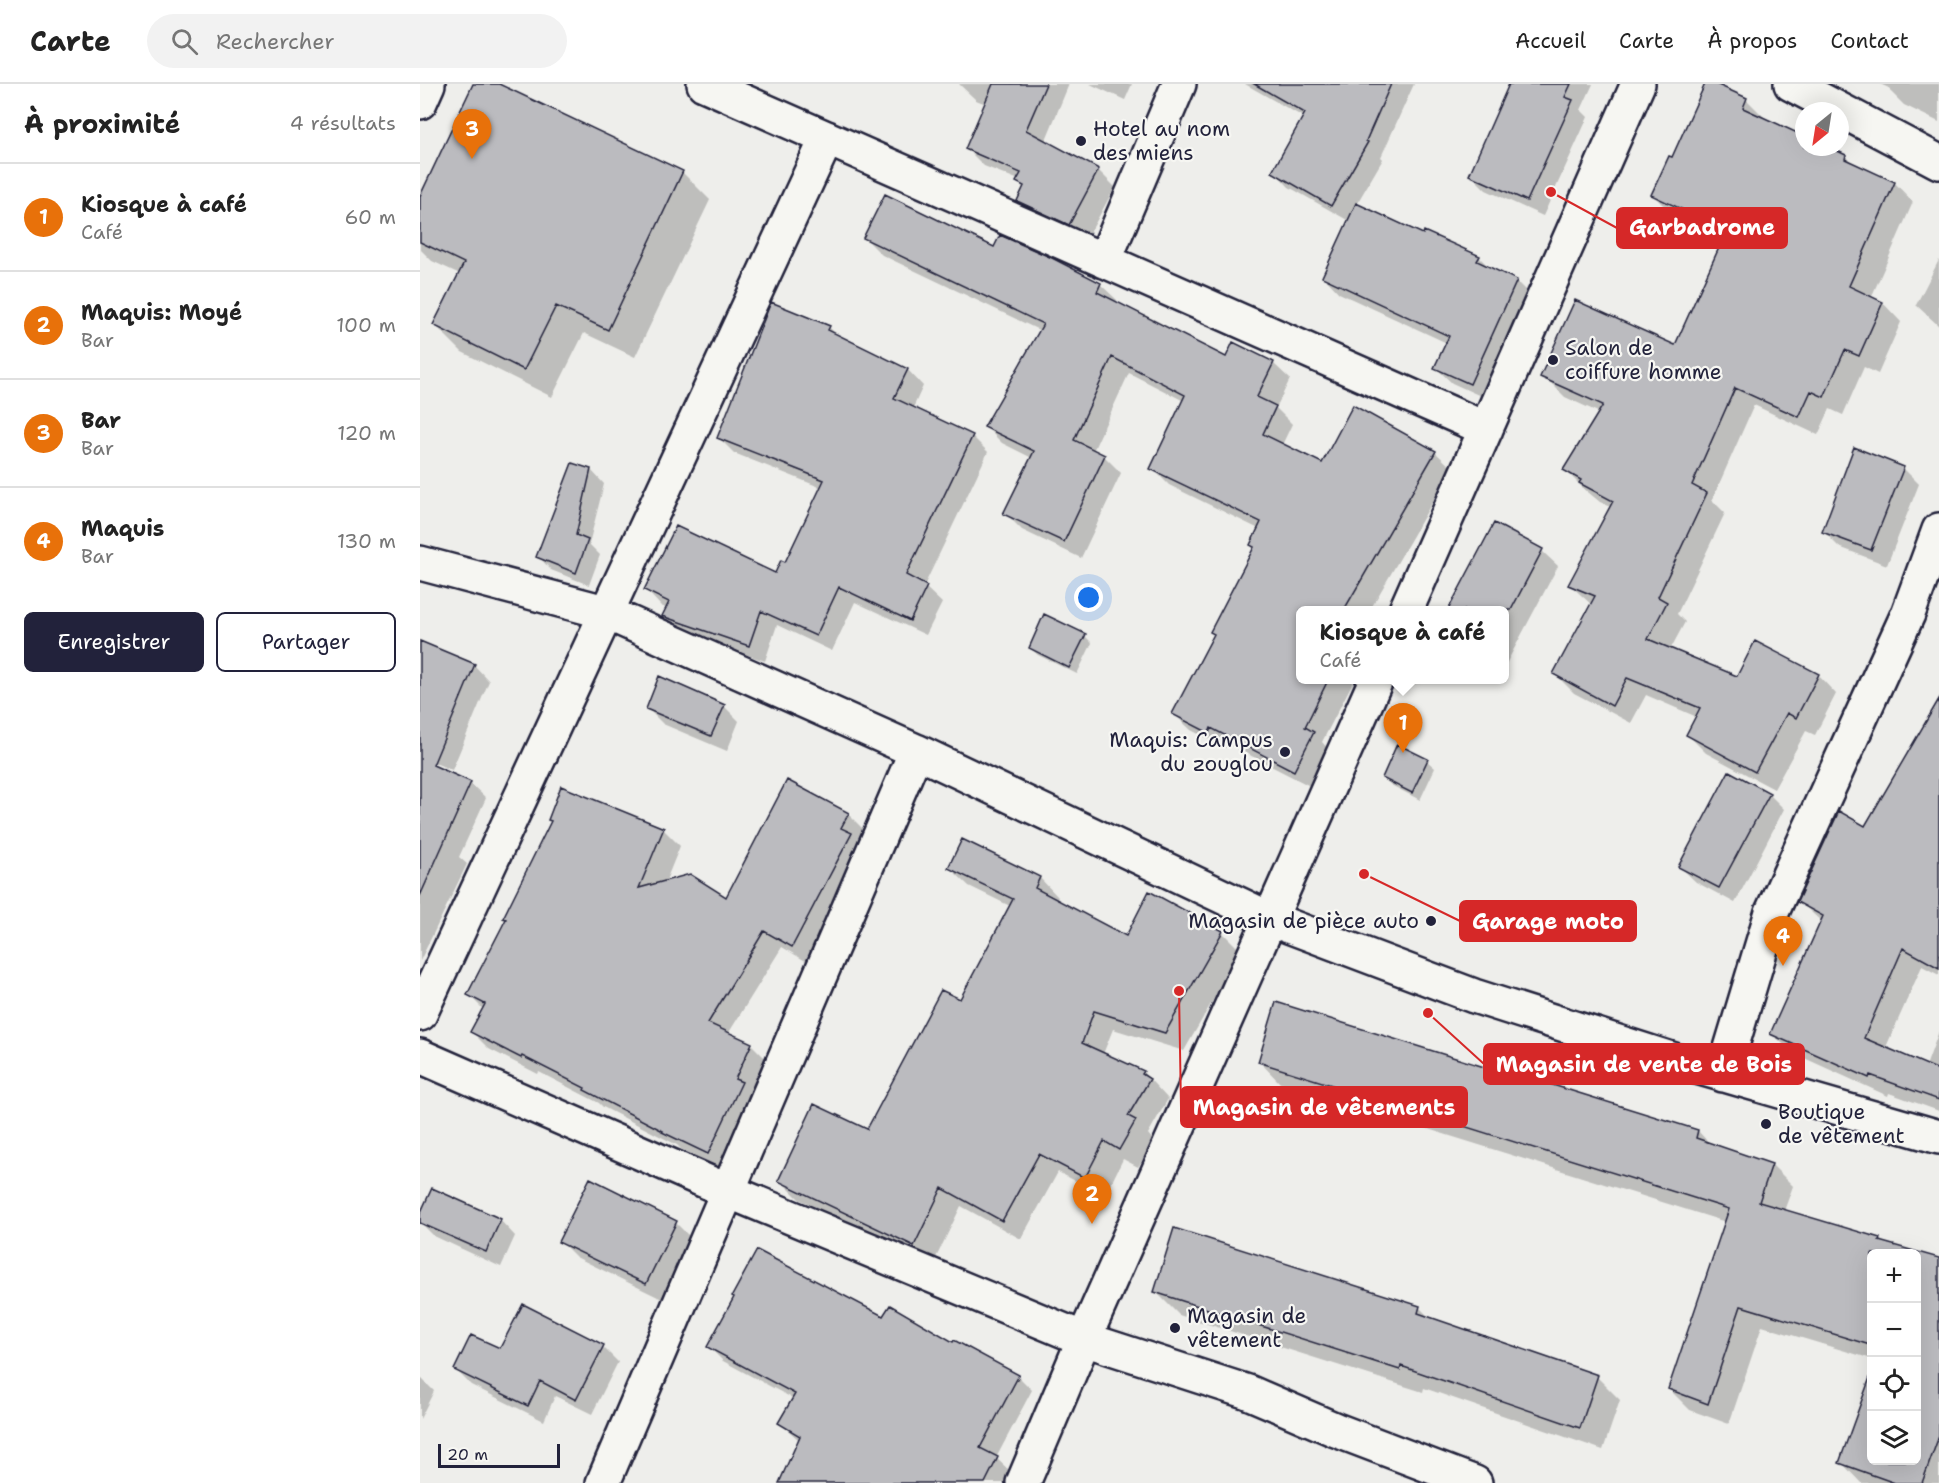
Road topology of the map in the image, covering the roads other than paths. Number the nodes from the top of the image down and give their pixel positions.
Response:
1 (428, 84) edge
2 (704, 84) edge
3 (1179, 84) edge
4 (1638, 84) edge
5 (1791, 84) edge
6 (420, 102) edge
7 (827, 138) junction
8 (1939, 162) edge
9 (1104, 261) junction
10 (1486, 429) junction
11 (1939, 530) edge
12 (420, 563) edge
13 (1408, 606) edge
14 (605, 612) junction
15 (1374, 684) edge
16 (916, 751) junction
17 (1270, 919) junction
18 (420, 1014) edge
19 (420, 1056) edge
20 (1723, 1075) junction
21 (1939, 1137) edge
22 (728, 1191) junction
23 (1084, 1339) junction
24 (603, 1483) edge
25 (1023, 1483) edge
26 (1475, 1483) edge

1 - 6 street
2 - 7 street
3 - 9 street
4 - 10 street
5 - 8 street
7 - 9 street
7 - 14 street
9 - 10 street
10 - 13 street
11 - 20 street
12 - 14 street
14 - 16 street
14 - 18 street
15 - 17 street
16 - 17 street
16 - 22 street
17 - 20 street
17 - 23 street
19 - 22 street
20 - 21 street
22 - 23 street
22 - 24 street
23 - 25 street
23 - 26 street

